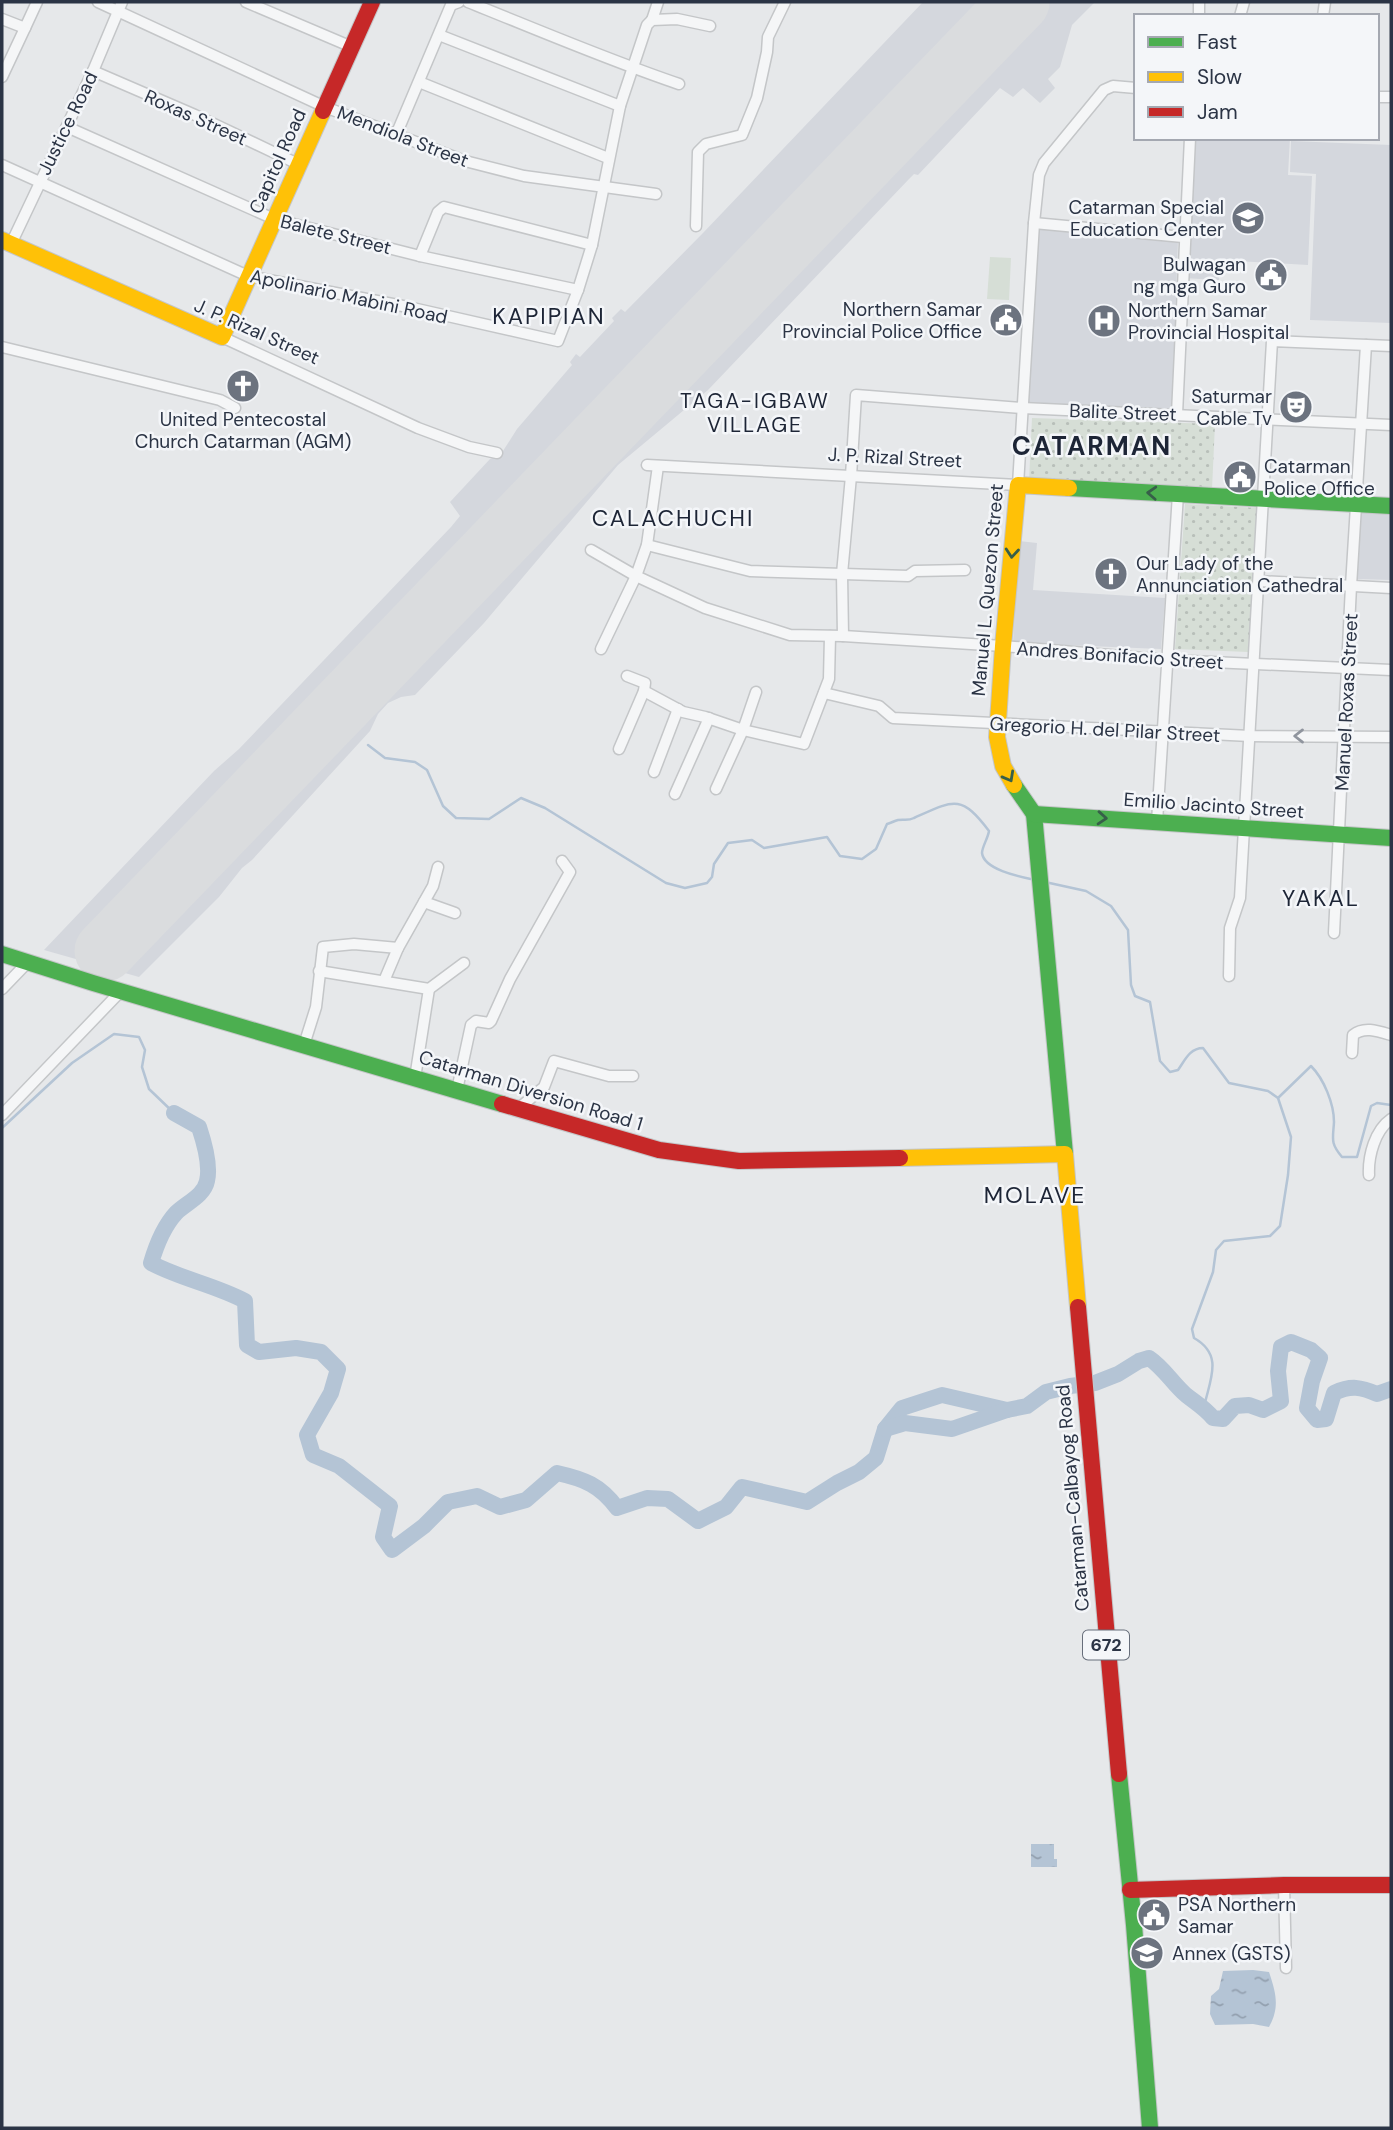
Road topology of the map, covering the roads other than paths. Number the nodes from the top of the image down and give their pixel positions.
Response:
1 (37, 2) edge
2 (98, 2) edge
3 (246, 2) edge
4 (372, 2) edge
5 (459, 2) edge
6 (468, 2) edge
7 (658, 2) edge
8 (785, 2) edge
9 (120, 6) edge
10 (2, 19) edge
11 (652, 20) junction
12 (710, 26) dead end
13 (25, 28) junction
14 (439, 35) junction
15 (352, 47) junction
16 (631, 68) junction
17 (93, 71) junction
18 (2, 77) edge
19 (419, 82) junction
20 (679, 84) dead end
21 (1134, 88) edge
22 (620, 106) junction
23 (325, 107) junction
24 (67, 127) junction
25 (397, 135) junction
26 (1190, 140) edge
27 (608, 158) junction
28 (298, 164) junction
29 (2, 165) edge
30 (38, 183) junction
31 (603, 188) junction
32 (656, 194) dead end
33 (274, 219) junction
34 (1034, 223) junction
35 (696, 226) dead end
36 (1184, 237) junction
37 (6, 242) edge
38 (592, 245) junction
39 (420, 256) junction
40 (248, 276) junction
41 (578, 290) junction
42 (222, 337) junction
43 (1366, 345) junction
44 (1391, 346) edge
45 (2, 347) edge
46 (235, 408) dead end
47 (1021, 408) junction
48 (1177, 414) junction
49 (1268, 418) junction
50 (1362, 423) junction
51 (1391, 425) edge
52 (497, 453) dead end
53 (851, 476) junction
54 (1018, 485) junction
55 (1178, 494) junction
56 (1264, 499) junction
57 (1356, 504) junction
58 (1391, 506) edge
59 (647, 545) junction
60 (591, 550) dead end
61 (965, 570) dead end
62 (842, 575) junction
63 (636, 576) junction
64 (1259, 581) junction
65 (1351, 586) junction
66 (1391, 588) edge
67 (830, 636) junction
68 (843, 636) junction
69 (1003, 646) junction
70 (601, 649) dead end
71 (1168, 660) junction
72 (1254, 664) junction
73 (1348, 668) junction
74 (1391, 670) edge
75 (627, 676) dead end
76 (644, 691) junction
77 (757, 692) dead end
78 (824, 693) junction
79 (678, 709) junction
80 (709, 718) junction
81 (997, 723) junction
82 (743, 730) junction
83 (1163, 732) junction
84 (1250, 736) junction
85 (1345, 736) junction
86 (1391, 737) edge
87 (619, 748) dead end
88 (654, 772) dead end
89 (716, 789) dead end
90 (676, 794) dead end
91 (1034, 814) junction
92 (1157, 822) junction
93 (1244, 828) junction
94 (1339, 834) junction
95 (1391, 838) edge
96 (562, 861) dead end
97 (438, 867) dead end
98 (424, 902) junction
99 (455, 913) dead end
100 (1334, 933) dead end
101 (398, 948) junction
102 (2, 954) edge
103 (28, 962) junction
104 (464, 963) dead end
105 (320, 971) junction
106 (1229, 976) dead end
107 (384, 981) junction
108 (2, 989) edge
109 (429, 989) junction
110 (121, 991) junction
111 (1391, 1035) edge
112 (304, 1045) junction
113 (1352, 1053) dead end
114 (633, 1076) dead end
115 (415, 1078) junction
116 (457, 1090) junction
117 (518, 1109) junction
118 (2, 1115) edge
119 (1391, 1119) edge
120 (1065, 1154) junction
121 (1369, 1175) dead end
122 (1284, 1885) junction
123 (1391, 1885) edge
124 (1130, 1890) junction
125 (1286, 1968) dead end
126 (1150, 2128) edge

1 - 13 street
2 - 9 street, Mendiola Street
3 - 15 street
4 - 15 main road, Capitol Road
5 - 14 street
6 - 16 street
7 - 11 street, Apolinario Mabini Road
8 - 35 street
9 - 17 street, Justice Road
9 - 23 street, Mendiola Street
10 - 13 street
11 - 12 street
11 - 16 street, Apolinario Mabini Road
13 - 18 street
14 - 19 street
14 - 22 street
15 - 23 main road, Capitol Road
16 - 20 street
16 - 22 street, Apolinario Mabini Road
17 - 24 street, Justice Road
17 - 28 street, Roxas Street
19 - 25 street
19 - 27 street
21 - 34 street, Manuel L. Quezon Street
22 - 27 street, Apolinario Mabini Road
23 - 25 street, Mendiola Street
23 - 28 main road, Capitol Road
24 - 30 street, Justice Road
24 - 33 street, Balete Street
25 - 31 street, Mendiola Street
26 - 36 street
27 - 31 street, Apolinario Mabini Road
28 - 33 main road, Capitol Road
29 - 30 street, Apolinario Mabini Road
30 - 37 street, Justice Road
30 - 40 street, Apolinario Mabini Road
31 - 32 street, Mendiola Street
31 - 38 street, Apolinario Mabini Road
33 - 39 street, Balete Street
33 - 40 main road, Capitol Road
34 - 36 street
34 - 47 street, Manuel L. Quezon Street
36 - 48 street
37 - 42 main road, J. P. Rizal Street
38 - 39 street
38 - 41 street, Apolinario Mabini Road
39 - 41 street, Balete Street
40 - 41 street, Apolinario Mabini Road
40 - 42 main road, Capitol Road
42 - 52 street, J. P. Rizal Street
43 - 44 street
43 - 49 street
43 - 50 street, Manuel Roxas Street
45 - 46 street
47 - 48 street, Balite Street
47 - 53 street, Balite Street
47 - 54 street, Manuel L. Quezon Street
48 - 49 street, Balite Street
49 - 50 street, Balite Street
49 - 56 street
50 - 51 street, Balite Street
50 - 57 street, Manuel Roxas Street
53 - 54 street, J. P. Rizal Street
53 - 59 street, J. P. Rizal Street
53 - 62 street
55 -> 54 main road, J. P. Rizal Street
54 -> 69 main road, Manuel L. Quezon Street
55 - 56 main road, J. P. Rizal Street
55 - 71 street
56 - 57 main road, J. P. Rizal Street
56 - 64 street
57 - 58 main road, J. P. Rizal Street
57 - 65 street, Manuel Roxas Street
59 - 62 street
59 - 63 street
60 - 63 street, Andres Bonifacio Street
61 - 62 street
62 - 68 street
63 - 67 street, Andres Bonifacio Street
63 - 70 street
64 - 65 street
64 - 72 street
65 - 66 street
65 - 73 street, Manuel Roxas Street
67 - 68 street, Andres Bonifacio Street
67 - 78 street
68 - 69 street, Andres Bonifacio Street
69 - 71 street, Andres Bonifacio Street
69 - 81 main road, Manuel L. Quezon Street
71 - 72 street, Andres Bonifacio Street
71 - 83 street
72 - 73 street, Andres Bonifacio Street
72 - 84 street
73 - 74 street, Andres Bonifacio Street
73 - 85 street, Manuel Roxas Street
75 - 76 street
76 - 79 street
76 - 87 street
77 - 82 street
78 - 81 street, Gregorio H. del Pilar Street
78 - 82 street
79 - 80 street
79 - 88 street
80 - 82 street
80 - 90 street
81 - 83 street, Gregorio H. del Pilar Street
81 -> 91 main road, Manuel L. Quezon Street
82 - 89 street
83 - 84 street, Gregorio H. del Pilar Street
83 - 92 street
85 -> 84 street, Gregorio H. del Pilar Street
84 - 93 street
85 - 86 street, Gregorio H. del Pilar Street
85 - 94 street, Manuel Roxas Street
91 -> 92 main road, Emilio Jacinto Street
91 - 120 main road, Catarman-Calbayog Road / 672
92 - 93 main road, Emilio Jacinto Street
93 - 94 main road, Emilio Jacinto Street
93 - 106 street
94 - 95 main road, Emilio Jacinto Street
94 - 100 street, Manuel Roxas Street
96 - 116 street
97 - 98 street
98 - 99 street
98 - 101 street
101 - 105 street
101 - 107 street
102 - 103 main road, Catarman Diversion Road 1
103 - 108 street
103 - 110 main road, Catarman Diversion Road 1
104 - 109 street
105 - 107 street
105 - 112 street
107 - 109 street
109 - 115 street
110 - 112 main road, Catarman Diversion Road 1
110 - 118 street
111 - 113 street
112 - 115 main road, Catarman Diversion Road 1
114 - 117 street
115 - 116 main road, Catarman Diversion Road 1
116 - 117 main road, Catarman Diversion Road 1
117 - 120 main road, Catarman Diversion Road 1
119 - 121 street
120 - 124 main road, Catarman-Calbayog Road / 672
122 - 123 main road
122 - 124 main road
122 - 125 street
124 - 126 main road, Catarman-Calbayog Road / 672

